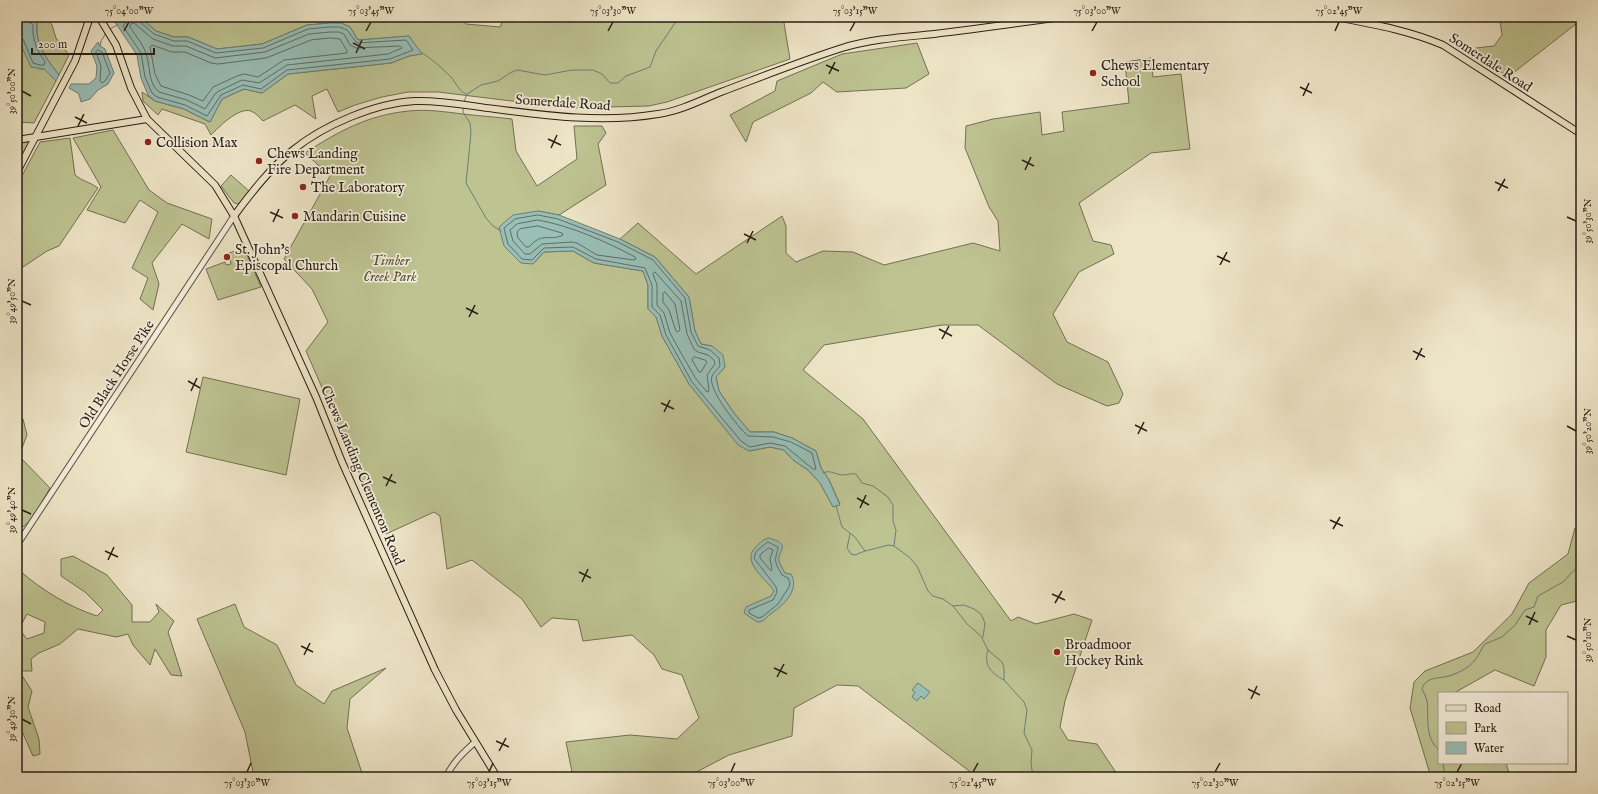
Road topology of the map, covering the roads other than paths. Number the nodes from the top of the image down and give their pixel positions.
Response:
1 (90, 17) edge
2 (99, 17) edge
3 (1061, 17) edge
4 (1335, 17) edge
5 (147, 119) junction
6 (1581, 134) edge
7 (35, 138) junction
8 (17, 140) edge
9 (17, 172) edge
10 (234, 216) junction
11 (17, 545) edge
12 (475, 742) junction
13 (446, 777) edge
14 (497, 777) edge

1 - 7 main road
2 - 5 main road, Chews Landing Clementon Road
3 - 10 main road, Somerdale Road
4 - 6 main road, Somerdale Road
5 - 7 main road
5 - 10 main road, Chews Landing Clementon Road
7 - 8 main road
7 - 9 main road
10 - 11 street, Old Black Horse Pike
10 - 12 main road, Chews Landing Clementon Road
12 - 13 street
12 - 14 main road, Chews Landing Clementon Road

